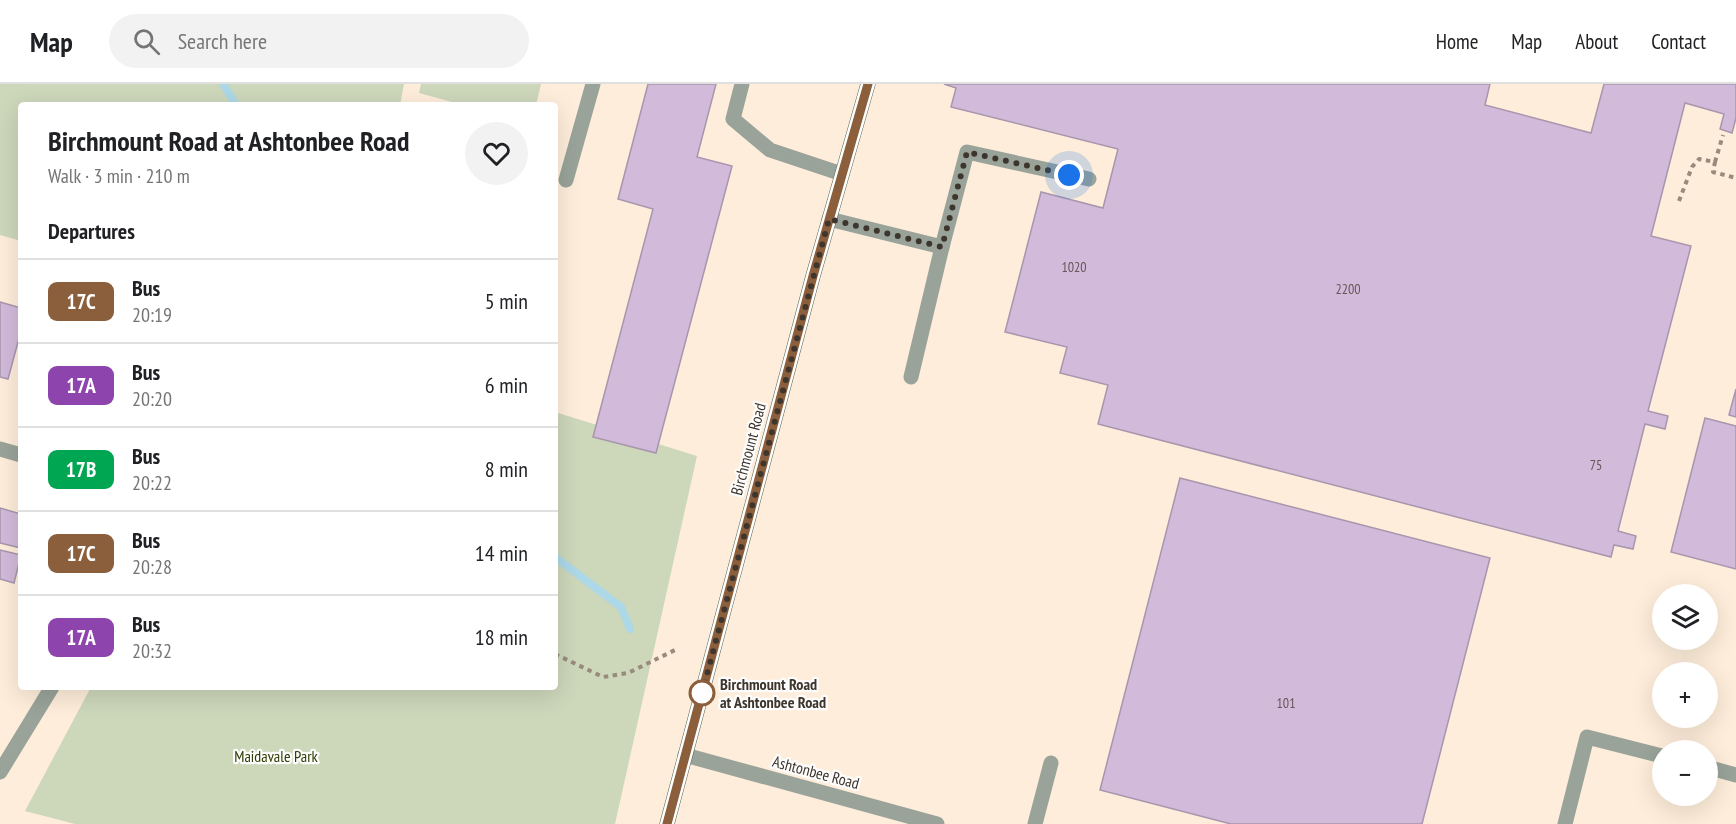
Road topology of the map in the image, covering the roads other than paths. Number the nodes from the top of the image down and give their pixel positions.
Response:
1 (593, 84) edge
2 (742, 84) edge
3 (868, 84) edge
4 (842, 174) junction
5 (1089, 179) dead end
6 (566, 180) dead end
7 (829, 219) junction
8 (942, 247) junction
9 (910, 377) dead end
10 (0, 449) edge
11 (18, 454) edge
12 (50, 690) edge
13 (1652, 753) edge
14 (685, 754) junction
15 (1051, 763) dead end
16 (1718, 770) edge
17 (0, 772) edge
18 (1736, 775) edge
19 (667, 824) edge
20 (937, 824) edge
21 (1035, 824) edge
22 (1566, 824) edge

1 - 6 street
2 - 4 street
3 - 4 main road, Birchmount Road
4 - 7 main road, Birchmount Road
5 - 8 street
7 - 8 street
7 - 14 main road, Birchmount Road
8 - 9 street
10 - 11 street
12 - 17 street
13 - 22 street
14 - 19 main road, Birchmount Road
14 - 20 street, Ashtonbee Road
15 - 21 street
16 - 18 street

